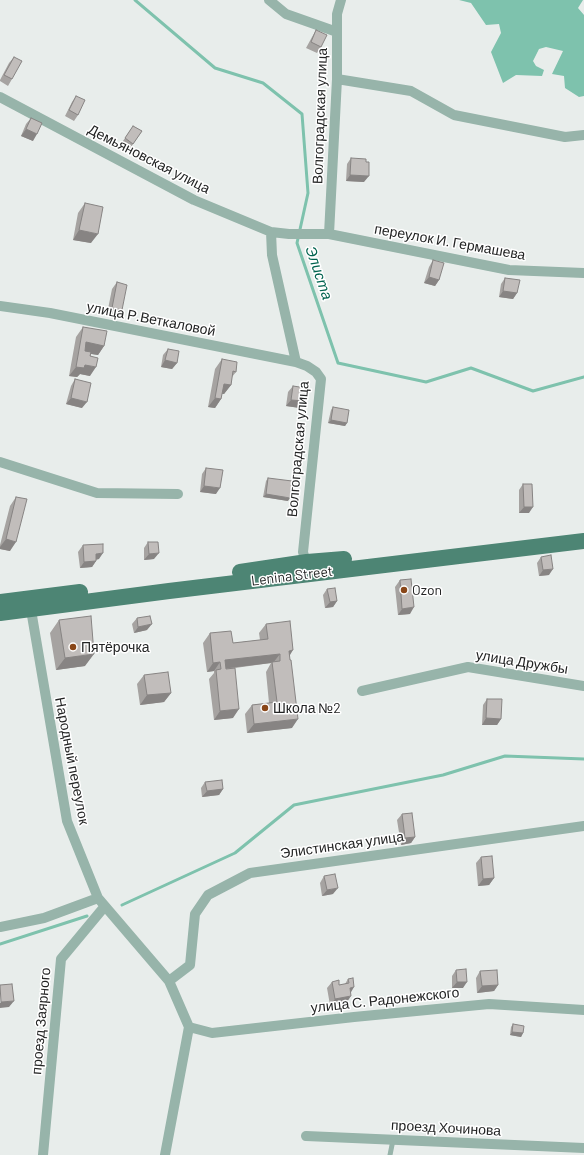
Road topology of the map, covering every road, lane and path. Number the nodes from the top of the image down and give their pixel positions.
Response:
1 (269, 0) edge
2 (341, 0) edge
3 (337, 32) junction
4 (337, 79) junction
5 (0, 97) edge
6 (584, 135) edge
7 (271, 232) junction
8 (311, 234) joint
9 (329, 234) junction
10 (584, 272) edge
11 (0, 306) edge
12 (296, 362) junction
13 (0, 462) edge
14 (178, 494) dead end
15 (584, 530) edge
16 (584, 541) edge
17 (307, 568) junction
18 (0, 602) edge
19 (30, 604) junction
20 (0, 613) edge
21 (584, 686) edge
22 (362, 691) dead end
23 (584, 826) edge
24 (98, 898) junction
25 (105, 906) junction
26 (0, 927) edge
27 (169, 980) junction
28 (584, 1010) edge
29 (190, 1027) junction
30 (306, 1136) dead end
31 (393, 1140) junction
32 (584, 1148) edge
33 (43, 1155) edge
34 (165, 1155) edge
35 (390, 1155) edge

1 - 3 street
2 - 3 street, Волгоградская улица
3 - 4 street, Волгоградская улица
4 - 6 street
4 - 9 street, Волгоградская улица
5 - 7 street, Демьяновская улица
7 - 8 street, Демьяновская улица
7 - 12 street, Волгоградская улица
8 - 9 street, переулок И. Гермашева
9 - 10 street, переулок И. Гермашева
11 - 12 street, улица Р.Веткаловой
12 - 17 street, Волгоградская улица
13 - 14 street
15 - 17 main road, Lenina Street
16 - 17 main road, Lenina Street
17 - 19 main road, Lenina Street
18 - 19 main road, Lenina Street
19 - 20 main road, Lenina Street
19 - 24 street, Народный переулок
21 - 22 street, улица Дружбы
23 - 27 street, Элистинская улица
24 - 25 street, Народный переулок
24 - 26 street
25 - 27 street, Народный переулок
25 - 33 street, проезд Заярного
27 - 29 street, Народный переулок
28 - 29 street, улица С. Радонежского
29 - 34 street
30 - 31 street, проезд Хочинова
31 - 32 street, проезд Хочинова
31 - 35 lane

